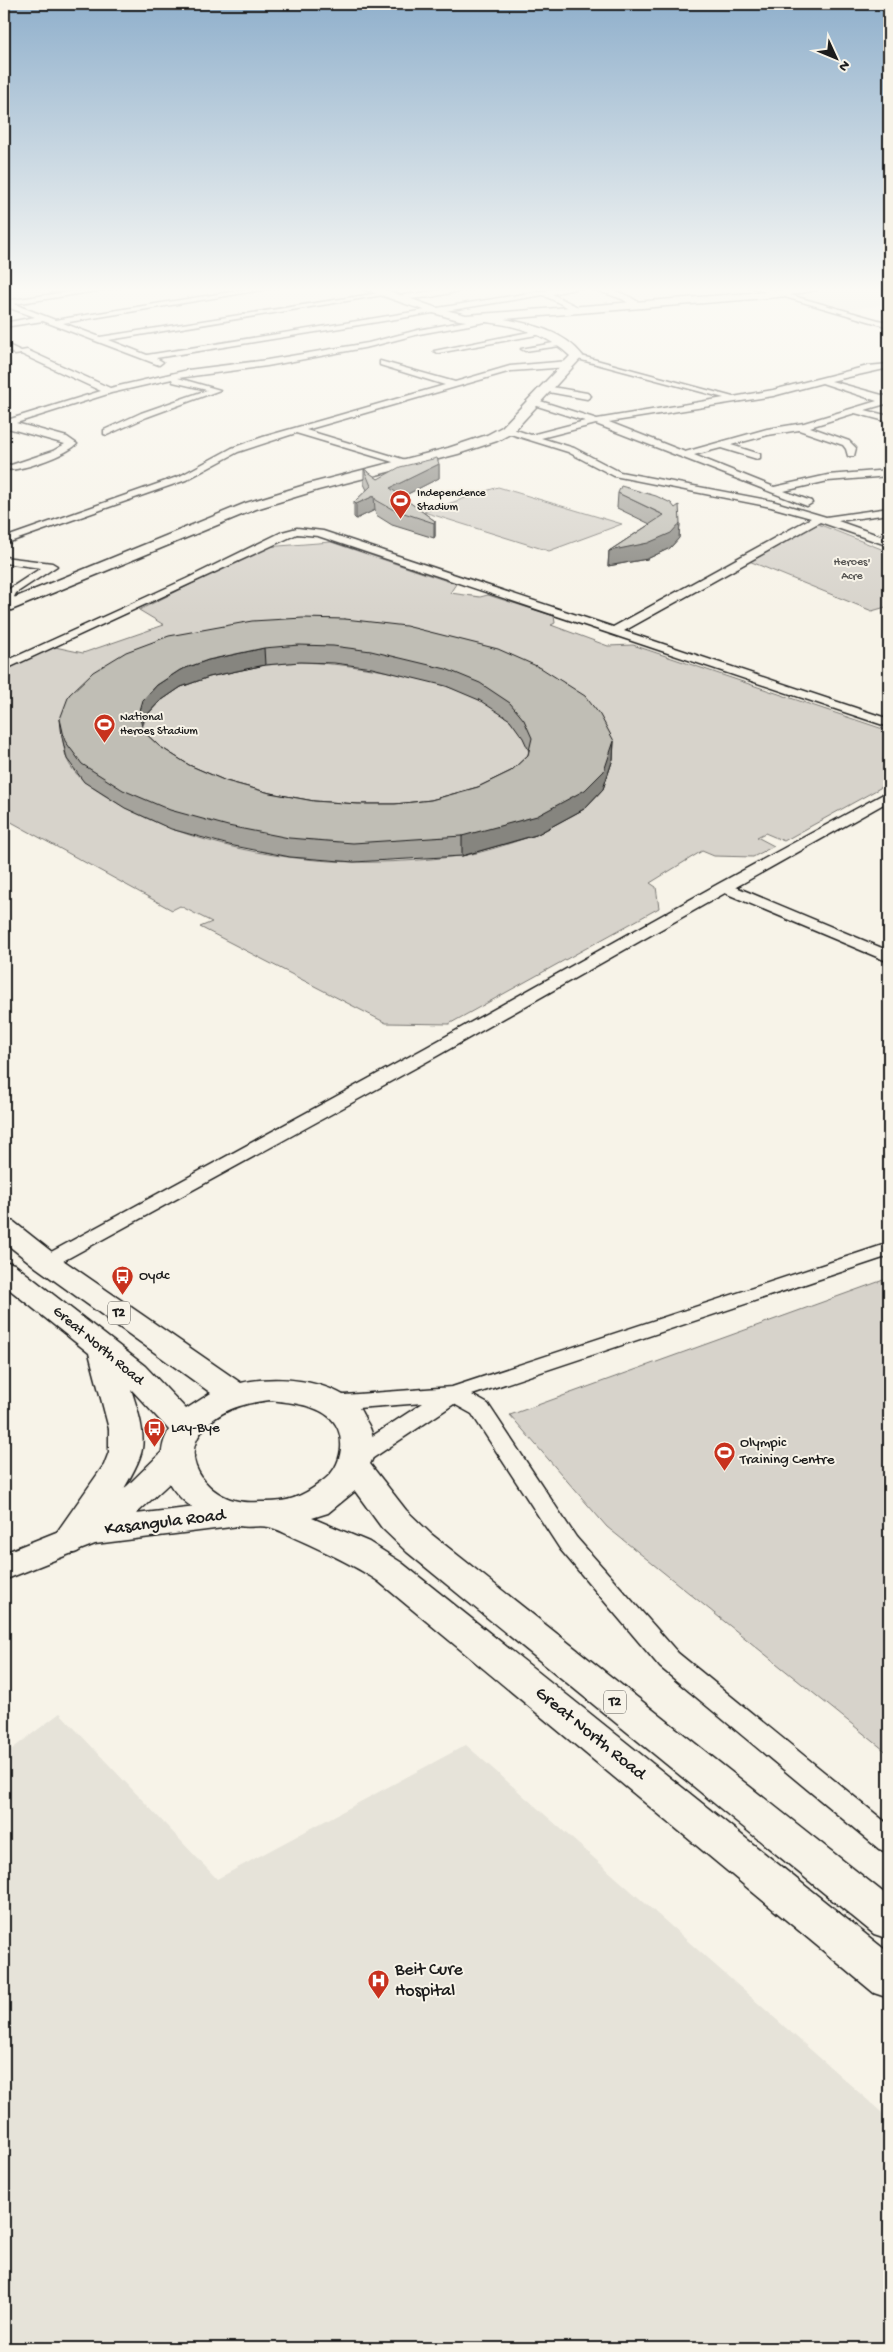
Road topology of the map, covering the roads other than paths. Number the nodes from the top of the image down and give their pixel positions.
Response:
1 (91, 397) edge
2 (197, 397) edge
3 (408, 397) edge
4 (539, 397) edge
5 (730, 397) edge
6 (744, 397) edge
7 (735, 398) junction
8 (888, 400) edge
9 (534, 402) junction
10 (852, 410) junction
11 (889, 419) edge
12 (599, 421) junction
13 (5, 424) edge
14 (798, 426) junction
15 (295, 430) junction
16 (507, 430) junction
17 (107, 432) dead end
18 (534, 437) junction
19 (722, 445) junction
20 (851, 454) dead end
21 (684, 455) junction
22 (757, 456) dead end
23 (406, 463) junction
24 (8, 467) edge
25 (889, 472) edge
26 (4, 478) edge
27 (773, 490) junction
28 (889, 511) edge
29 (808, 514) junction
30 (823, 519) junction
31 (4, 541) edge
32 (889, 543) edge
33 (4, 560) edge
34 (8, 602) edge
35 (614, 631) junction
36 (4, 666) edge
37 (889, 723) edge
38 (889, 795) edge
39 (723, 887) junction
40 (889, 957) edge
41 (4, 1228) edge
42 (889, 1249) edge
43 (47, 1262) junction
44 (4, 1270) edge
45 (103, 1348) junction
46 (453, 1394) junction
47 (236, 1395) junction
48 (331, 1403) junction
49 (182, 1442) junction
50 (357, 1462) junction
51 (239, 1514) junction
52 (274, 1515) junction
53 (79, 1537) junction
54 (4, 1567) edge
55 (889, 1841) edge
56 (889, 1921) edge
57 (889, 1979) edge

1 - 13 street
2 - 17 street
3 - 15 street
4 - 9 street
5 - 7 street
6 - 7 street
7 - 12 street
8 - 10 street
9 - 12 street
9 - 16 street
10 - 11 street
10 - 14 street
12 - 18 street
12 - 21 street
13 - 24 street
14 - 19 street
14 - 20 street
15 - 23 street
15 - 31 street
16 - 18 street
16 - 23 street
18 - 29 street
19 - 21 street
19 - 22 street
21 - 27 street
23 - 34 street
24 - 26 street
25 - 27 street
27 - 29 street
28 - 30 street
29 - 30 street
30 - 32 street
30 - 35 street
33 - 34 street
35 - 36 street
35 - 37 street
38 - 39 street
39 - 40 street
39 - 43 street
41 - 43 street, T2
42 - 46 street
43 - 47 street, T2
44 - 45 street, Great North Road / T2
45 - 49 street, Great North Road / T2
45 - 53 street
46 - 48 street
46 - 50 street
46 - 55 street
47 - 48 street
47 - 49 street
48 - 50 street
49 - 51 street, T2
49 - 53 street, Kasangula Road
50 - 52 street, T2
50 - 56 street, T2
51 - 52 street, T2
51 - 53 street, Kasangula Road
52 - 57 street, Great North Road / T2
53 - 54 street, Kasangula Road

